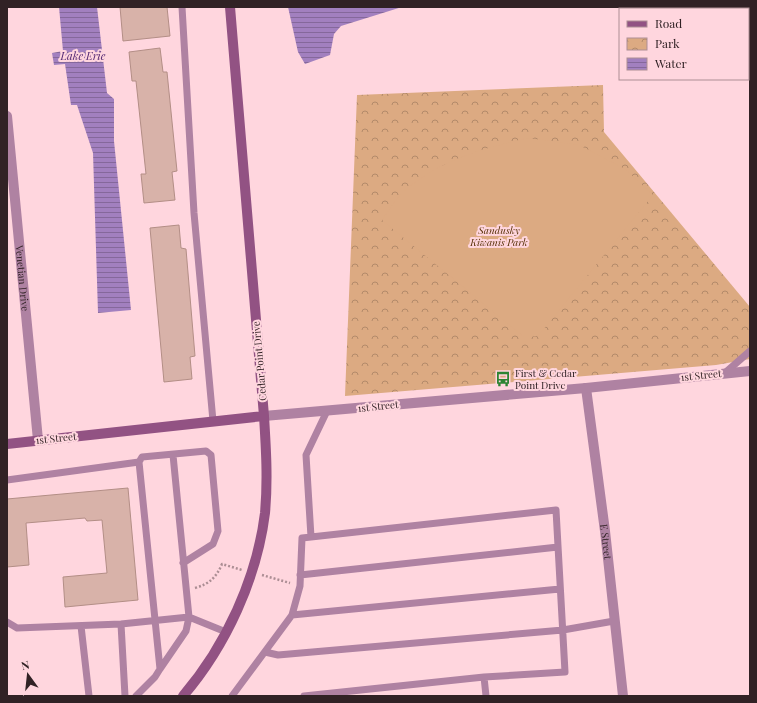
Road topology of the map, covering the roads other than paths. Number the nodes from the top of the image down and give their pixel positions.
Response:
1 (182, 7) edge
2 (230, 7) edge
3 (7, 116) edge
4 (750, 351) edge
5 (750, 371) edge
6 (726, 372) junction
7 (586, 388) junction
8 (327, 411) junction
9 (264, 416) junction
10 (213, 421) junction
11 (38, 440) junction
12 (7, 444) edge
13 (172, 455) junction
14 (139, 462) junction
15 (7, 480) edge
16 (311, 537) junction
17 (558, 547) junction
18 (183, 563) junction
19 (300, 575) junction
20 (560, 589) junction
21 (292, 615) junction
22 (189, 617) junction
23 (155, 621) junction
24 (614, 621) junction
25 (7, 622) edge
26 (121, 624) junction
27 (81, 626) junction
28 (563, 630) junction
29 (226, 632) junction
30 (265, 652) junction
31 (160, 669) junction
32 (484, 678) junction
33 (89, 696) edge
34 (125, 696) edge
35 (136, 696) edge
36 (183, 696) edge
37 (232, 696) edge
38 (304, 696) edge
39 (486, 696) edge
40 (622, 696) edge

1 - 10 lane
2 - 9 main road, Cedar Point Drive
3 - 11 street, Venetian Drive
4 - 6 lane
5 - 6 street, 1st Street
6 - 7 street, 1st Street
7 - 8 street, 1st Street
7 - 24 street, E Street
8 - 9 street, 1st Street
8 - 16 lane
9 - 10 main road, 1st Street
9 - 29 main road, Cedar Point Drive
10 - 11 main road, 1st Street
11 - 12 main road, 1st Street
13 - 14 lane
13 - 18 lane
13 - 18 lane
14 - 15 lane
14 - 23 lane
16 - 17 lane
16 - 19 lane
17 - 19 lane
17 - 20 lane
18 - 22 lane
19 - 21 lane
20 - 21 lane
20 - 28 lane
21 - 30 lane
22 - 23 lane
22 - 29 lane
22 - 31 lane
23 - 26 lane
23 - 31 lane
24 - 28 lane
24 - 40 street, E Street
25 - 27 lane
26 - 27 lane
26 - 34 lane
27 - 33 lane
28 - 30 lane
28 - 32 lane
29 - 36 main road, Cedar Point Drive
30 - 37 lane
31 - 35 lane
32 - 38 lane
32 - 39 lane

